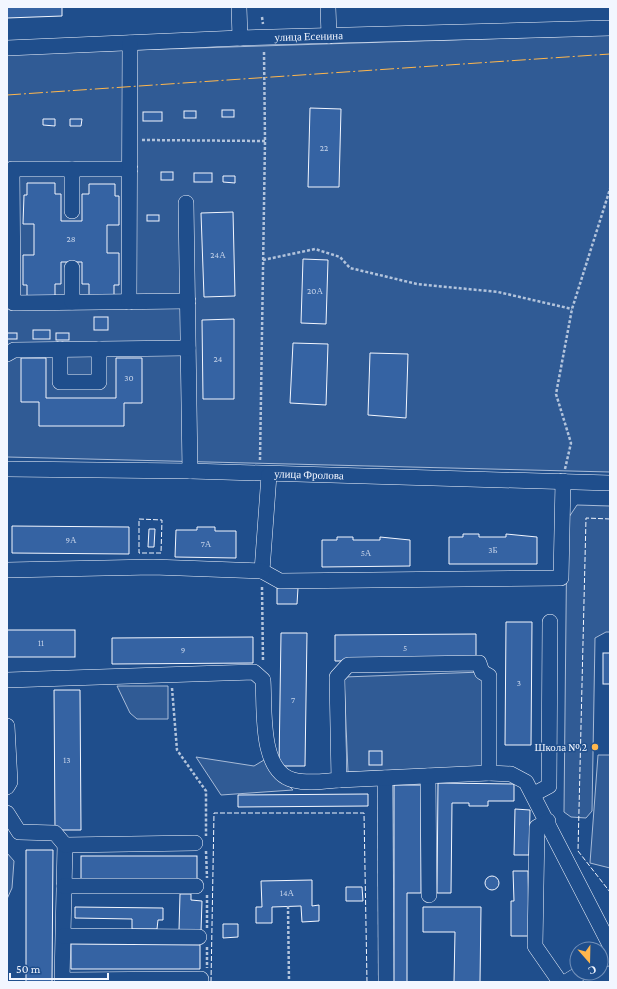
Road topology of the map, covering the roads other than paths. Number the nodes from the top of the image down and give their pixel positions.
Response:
1 (239, 7) edge
2 (328, 7) edge
3 (610, 28) edge
4 (329, 36) junction
5 (240, 38) junction
6 (130, 43) junction
7 (7, 48) edge
8 (72, 169) junction
9 (130, 169) junction
10 (186, 203) dead end
11 (72, 211) dead end
12 (72, 268) dead end
13 (188, 301) junction
14 (72, 302) junction
15 (129, 302) junction
16 (188, 348) junction
17 (60, 349) junction
18 (99, 349) junction
19 (7, 354) edge
20 (7, 469) edge
21 (190, 472) junction
22 (265, 474) junction
23 (563, 481) junction
24 (610, 482) edge
25 (7, 570) edge
26 (262, 571) junction
27 (550, 622) dead end
28 (7, 680) edge
29 (7, 726) edge
30 (489, 773) junction
31 (428, 776) junction
32 (385, 778) junction
33 (339, 780) junction
34 (7, 787) edge
35 (534, 794) junction
36 (7, 813) edge
37 (548, 821) junction
38 (202, 843) road end
39 (64, 845) junction
40 (64, 886) junction
41 (203, 886) road end
42 (429, 895) dead end
43 (64, 936) junction
44 (204, 938) road end
45 (610, 945) edge
46 (204, 976) road end
47 (386, 982) edge
48 (560, 982) edge

1 - 5 street
2 - 4 street
3 - 4 street, улица Есенина
4 - 5 street, улица Есенина
5 - 6 street, улица Есенина
6 - 7 street, улица Есенина
6 - 9 street
8 - 9 street
8 - 11 street
8 - 14 street
9 - 15 street
10 - 13 street
12 - 14 street
13 - 15 street
13 - 16 street
14 - 15 street
16 - 18 street
16 - 21 street
17 - 18 street
17 - 18 street
17 - 19 street
20 - 21 street, улица Фролова
21 - 22 street, улица Фролова
22 - 23 street, улица Фролова
22 - 26 street
23 - 24 street, улица Фролова
23 - 26 street
25 - 26 street
27 - 35 street
28 - 33 street
29 - 34 street
30 - 31 street
30 - 33 street
30 - 35 street
31 - 32 street
31 - 42 street
32 - 33 street
32 - 47 street
35 - 37 street
36 - 39 street
37 - 45 street
37 - 48 street
38 - 39 street
39 - 40 street
40 - 41 street
40 - 43 street
43 - 44 street
43 - 46 street

